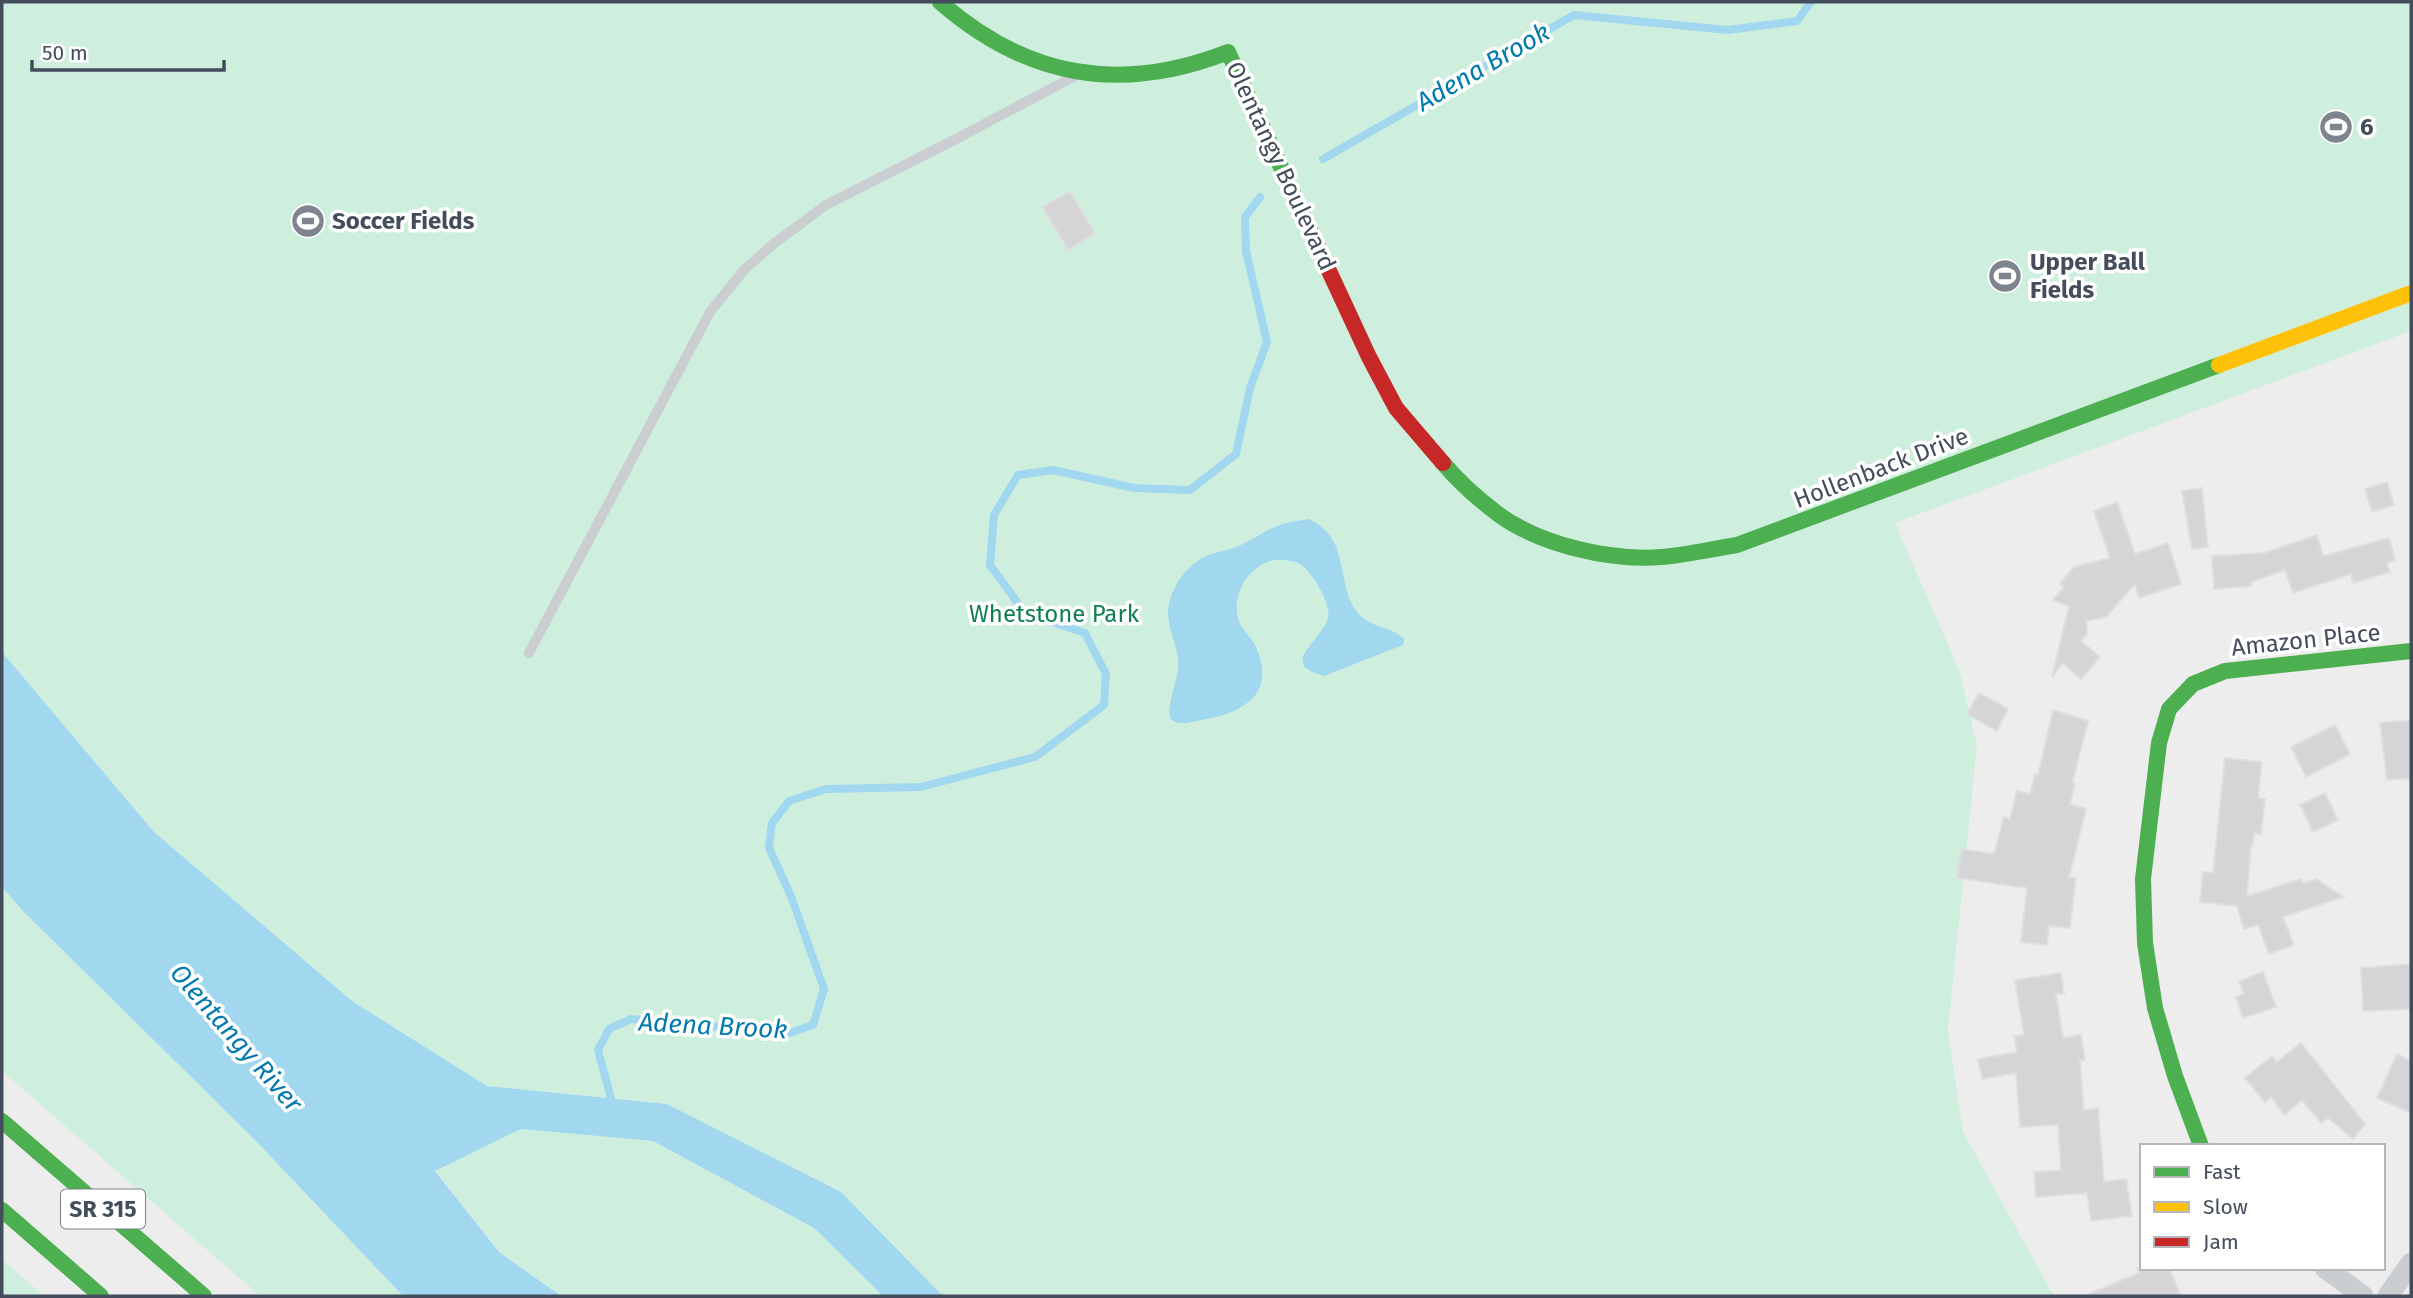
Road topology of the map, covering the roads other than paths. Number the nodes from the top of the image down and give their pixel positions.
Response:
1 (940, 2) edge
2 (1081, 72) junction
3 (2411, 293) edge
4 (1396, 408) joint
5 (2411, 651) edge
6 (529, 653) dead end
7 (2, 1121) edge
8 (2200, 1144) edge
9 (2, 1210) edge
10 (2411, 1264) edge
11 (2328, 1270) edge
12 (101, 1296) edge
13 (204, 1296) edge
14 (2362, 1296) edge
15 (2388, 1296) edge

1 - 2 main road, Olentangy Boulevard
2 - 4 main road, Olentangy Boulevard
2 - 6 lane
3 - 4 main road, Hollenback Drive
5 - 8 main road, Amazon Place
7 - 13 main road, SR 315
9 - 12 main road, SR 315
10 - 15 street
11 - 14 street

